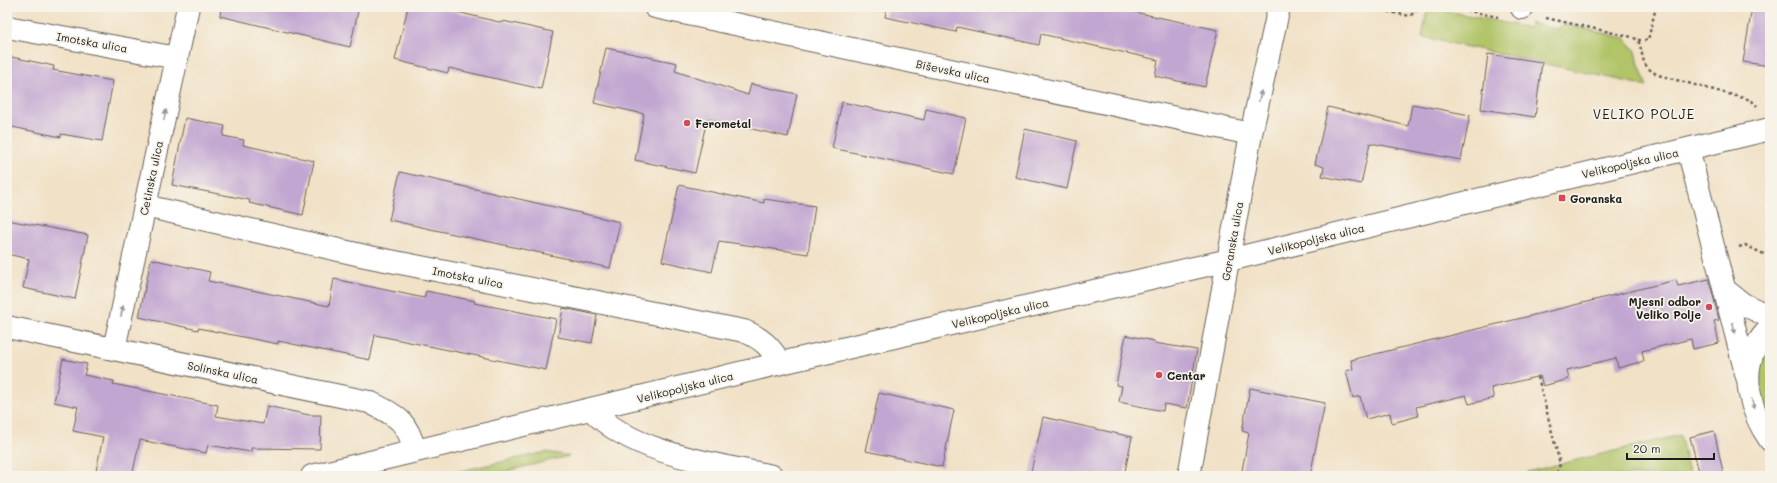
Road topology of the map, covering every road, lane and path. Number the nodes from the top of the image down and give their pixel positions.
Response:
1 (188, 7) edge
2 (655, 7) edge
3 (1279, 7) edge
4 (1364, 7) edge
5 (1420, 7) edge
6 (1448, 7) edge
7 (1656, 7) edge
8 (1543, 17) dead end
9 (1502, 18) dead end
10 (7, 27) edge
11 (1638, 40) junction
12 (177, 58) junction
13 (1758, 108) dead end
14 (1770, 129) edge
15 (1251, 134) junction
16 (1688, 149) junction
17 (145, 206) junction
18 (1738, 247) dead end
19 (1770, 257) edge
20 (1229, 260) junction
21 (1725, 290) junction
22 (1770, 317) edge
23 (7, 327) edge
24 (1770, 329) edge
25 (114, 349) junction
26 (781, 363) junction
27 (1538, 377) dead end
28 (1747, 377) junction
29 (592, 410) junction
30 (1770, 440) edge
31 (415, 451) junction
32 (356, 471) edge
33 (312, 476) edge
34 (772, 476) edge
35 (1189, 476) edge
36 (1556, 476) edge

1 - 12 street, Cetinska ulica
2 - 15 street, Biševska ulica
15 -> 3 street, Goranska ulica
4 - 5 path
6 - 9 path
7 - 11 path
8 - 11 path
10 - 12 street, Imotska ulica
11 - 13 path
17 -> 12 street, Cetinska ulica
14 - 16 street, Velikopoljska ulica
15 - 20 street, Goranska ulica
16 - 20 street, Velikopoljska ulica
16 - 21 street, Velikopoljska ulica
25 -> 17 street, Cetinska ulica
17 - 26 street, Imotska ulica
18 - 19 path
20 - 26 street, Velikopoljska ulica
20 - 35 street, Goranska ulica
21 - 22 street
21 -> 28 street, Velikopoljska ulica
23 - 25 street, Solinska ulica
24 - 28 street, Velikopoljska ulica
25 - 31 street, Solinska ulica
26 - 29 street, Velikopoljska ulica
27 - 36 path
28 -> 30 street, Velikopoljska ulica
29 - 31 street, Velikopoljska ulica
29 - 34 street
31 - 32 street, Velikopoljska ulica
32 - 33 street, Velikopoljska ulica

